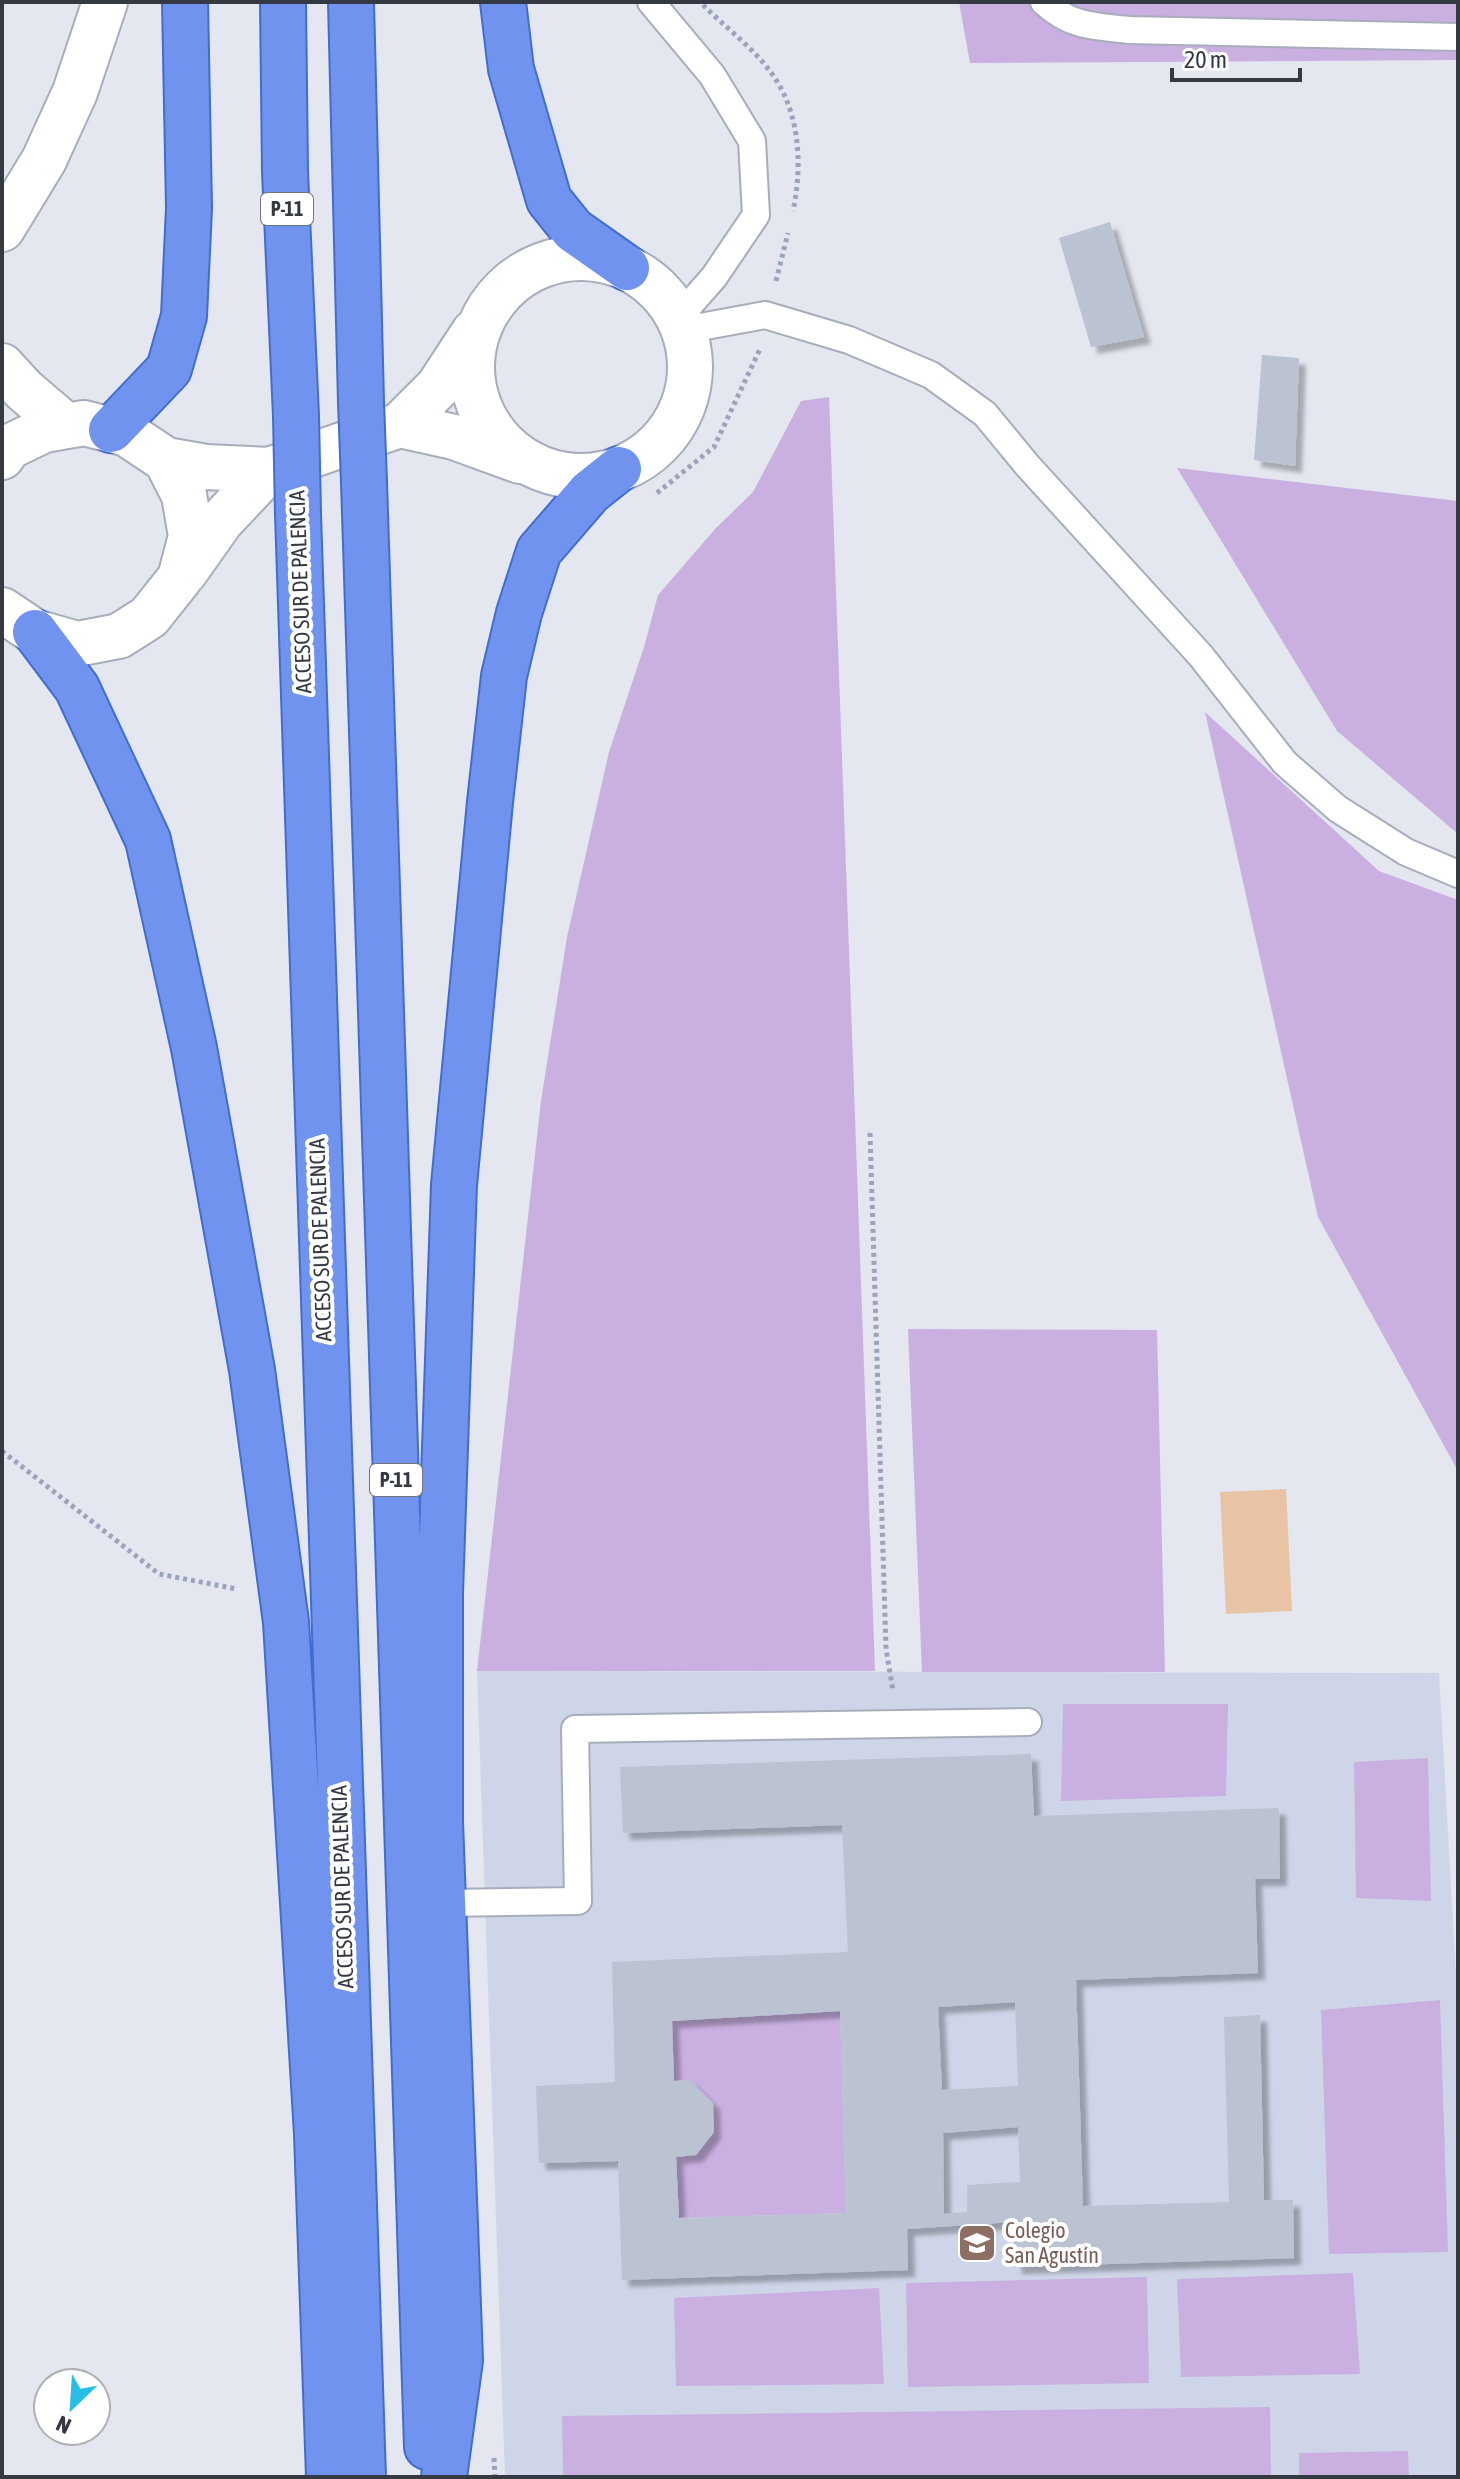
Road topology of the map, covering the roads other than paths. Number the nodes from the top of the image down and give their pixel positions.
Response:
1 (105, 2) edge
2 (185, 2) edge
3 (283, 2) edge
4 (351, 2) edge
5 (503, 2) edge
6 (651, 2) edge
7 (1044, 2) edge
8 (1458, 37) edge
9 (2, 229) edge
10 (627, 268) junction
11 (482, 320) junction
12 (681, 324) junction
13 (2, 366) edge
14 (400, 425) junction
15 (66, 426) junction
16 (111, 430) junction
17 (2, 457) edge
18 (166, 460) junction
19 (535, 466) junction
20 (619, 469) junction
21 (269, 470) junction
22 (180, 578) junction
23 (18, 621) edge
24 (1458, 874) edge
25 (1028, 1722) dead end
26 (444, 1903) junction
27 (329, 2477) edge
28 (363, 2477) edge
29 (428, 2477) edge
30 (444, 2477) edge

1 - 9 street
2 - 16 highway
3 - 28 highway, ACCESO SUR DE PALENCIA / P-11, bridge
4 - 29 highway, P-11, bridge
5 - 10 highway
6 - 12 lane
7 - 8 lane
10 - 11 street
10 - 12 street
11 - 14 street
11 - 19 street
12 - 20 street
12 - 24 lane
13 - 15 street
14 - 19 street
14 - 21 street
15 - 16 street
15 - 17 street
16 - 18 street
18 - 21 street
18 - 22 street
19 - 20 street
20 - 26 highway
21 - 22 street
22 - 23 street
23 - 27 highway
25 - 26 lane
26 - 30 highway

